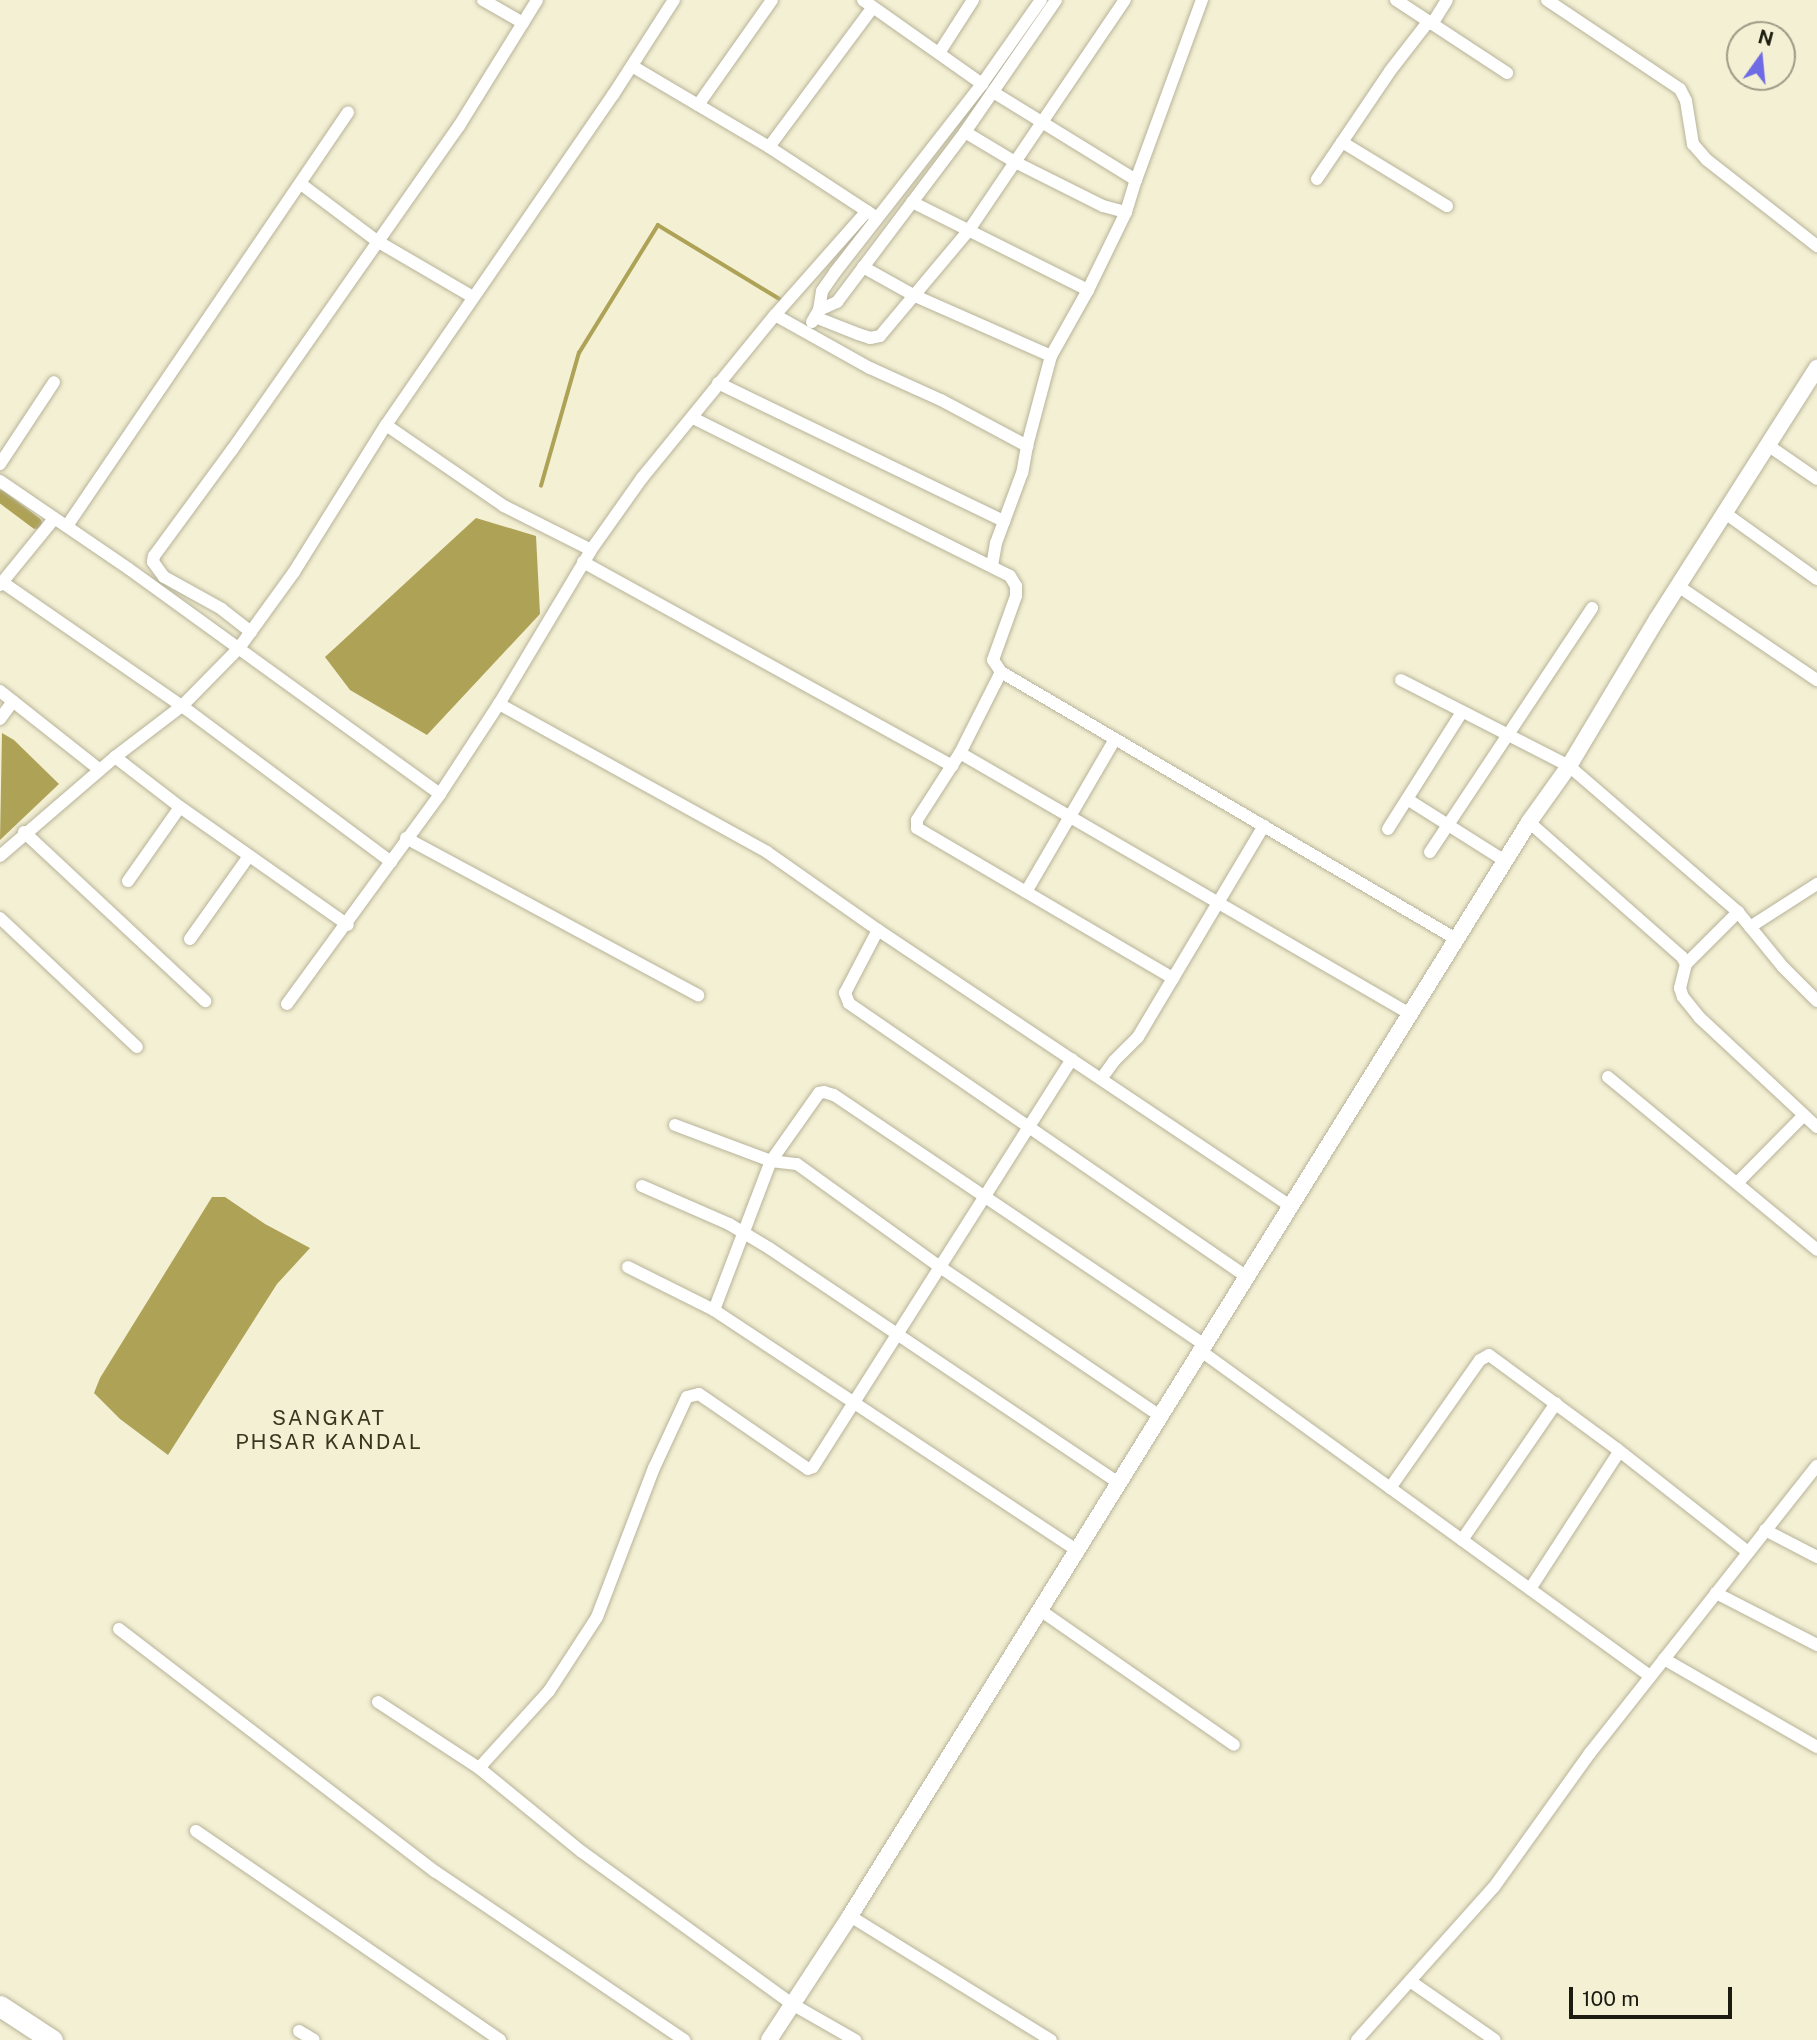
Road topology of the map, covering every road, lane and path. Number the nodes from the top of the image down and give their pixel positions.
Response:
1 (483, 0) edge
2 (537, 0) edge
3 (674, 0) edge
4 (772, 0) edge
5 (973, 0) edge
6 (1041, 0) edge
7 (1056, 0) edge
8 (1125, 0) edge
9 (1202, 0) edge
10 (1396, 0) edge
11 (1447, 0) edge
12 (1547, 0) edge
13 (869, 3) edge
14 (523, 23) junction
15 (1430, 23) junction
16 (939, 53) junction
17 (632, 66) junction
18 (1507, 73) dead end
19 (987, 88) junction
20 (698, 105) junction
21 (348, 113) dead end
22 (1041, 125) junction
23 (965, 132) junction
24 (1342, 142) junction
25 (769, 147) junction
26 (1015, 162) junction
27 (1317, 179) dead end
28 (1136, 180) junction
29 (301, 184) junction
30 (912, 202) junction
31 (1447, 206) dead end
32 (867, 211) junction
33 (1126, 212) junction
34 (880, 219) junction
35 (969, 230) junction
36 (377, 241) junction
37 (1817, 246) edge
38 (863, 267) junction
39 (1088, 290) junction
40 (913, 295) junction
41 (472, 297) junction
42 (817, 314) junction
43 (775, 315) junction
44 (806, 331) junction
45 (1051, 356) junction
46 (1817, 368) edge
47 (54, 382) dead end
48 (718, 383) junction
49 (693, 418) junction
50 (386, 425) junction
51 (1027, 446) junction
52 (1769, 446) junction
53 (0, 464) edge
54 (1817, 479) edge
55 (0, 481) edge
56 (1725, 513) junction
57 (53, 520) junction
58 (1004, 521) junction
59 (67, 526) junction
60 (591, 550) junction
61 (583, 562) junction
62 (992, 566) junction
63 (1817, 579) edge
64 (1, 583) edge
65 (1678, 586) junction
66 (1592, 608) dead end
67 (251, 632) junction
68 (239, 648) junction
69 (1001, 671) junction
70 (1401, 680) dead end
71 (1817, 680) edge
72 (0, 691) edge
73 (13, 701) junction
74 (499, 704) junction
75 (182, 706) junction
76 (1462, 712) junction
77 (0, 719) edge
78 (1506, 736) junction
79 (1115, 739) junction
80 (960, 752) junction
81 (115, 757) junction
82 (951, 766) junction
83 (1569, 766) junction
84 (100, 770) junction
85 (440, 794) junction
86 (1407, 799) junction
87 (180, 807) junction
88 (1070, 817) junction
89 (1529, 822) junction
90 (1264, 826) junction
91 (1448, 826) junction
92 (1388, 829) dead end
93 (24, 832) junction
94 (406, 838) junction
95 (1430, 852) dead end
96 (0, 856) edge
97 (249, 856) junction
98 (1505, 861) junction
99 (391, 862) junction
100 (128, 881) dead end
101 (1817, 884) edge
102 (1026, 892) junction
103 (1218, 903) junction
104 (1738, 912) junction
105 (0, 918) edge
106 (348, 925) junction
107 (1750, 927) junction
108 (878, 930) junction
109 (190, 939) dead end
110 (1456, 939) junction
111 (1686, 964) junction
112 (1173, 978) junction
113 (698, 995) dead end
114 (205, 1001) dead end
115 (1817, 1001) edge
116 (288, 1004) dead end
117 (1409, 1014) junction
118 (137, 1047) dead end
119 (1072, 1059) junction
120 (1608, 1077) dead end
121 (1101, 1079) junction
122 (1804, 1115) junction
123 (675, 1125) dead end
124 (1817, 1127) edge
125 (1028, 1129) junction
126 (771, 1161) junction
127 (1737, 1183) junction
128 (642, 1186) dead end
129 (984, 1197) junction
130 (1291, 1206) junction
131 (744, 1233) junction
132 (1817, 1250) edge
133 (628, 1267) dead end
134 (940, 1267) junction
135 (1247, 1277) junction
136 (714, 1310) junction
137 (897, 1335) junction
138 (1202, 1348) junction
139 (853, 1403) junction
140 (1556, 1403) junction
141 (1160, 1416) junction
142 (1619, 1452) junction
143 (1817, 1467) edge
144 (1119, 1483) junction
145 (1390, 1488) junction
146 (1766, 1530) junction
147 (1462, 1540) junction
148 (1077, 1550) junction
149 (1748, 1552) junction
150 (1817, 1558) edge
151 (1530, 1589) junction
152 (1716, 1593) junction
153 (1040, 1610) junction
154 (119, 1629) dead end
155 (1817, 1646) edge
156 (1664, 1659) junction
157 (1650, 1676) junction
158 (378, 1702) dead end
159 (1234, 1745) dead end
160 (1817, 1746) edge
161 (478, 1769) junction
162 (197, 1831) dead end
163 (850, 1916) junction
164 (1410, 1980) junction
165 (792, 2004) junction
166 (0, 2006) edge
167 (299, 2031) dead end
168 (52, 2040) edge
169 (314, 2040) edge
170 (500, 2040) edge
171 (684, 2040) edge
172 (769, 2040) edge
173 (855, 2040) edge
174 (1051, 2040) edge
175 (1357, 2040) edge
176 (1495, 2040) edge

1 - 14 street
2 - 14 street
3 - 17 street
4 - 20 street
5 - 16 street
6 - 19 street
7 - 19 street
8 - 22 street
9 - 28 street
10 - 15 street
11 - 15 street
12 - 37 street
13 - 16 street
13 - 25 street
14 - 36 street
15 - 18 street
15 - 24 street
16 - 19 street
17 - 20 street
17 - 41 street
19 - 22 street
19 - 23 street
19 - 34 street
20 - 25 street
21 - 29 street
22 - 26 street
22 - 28 street
23 - 26 street
23 - 30 street
24 - 27 street
24 - 31 street
25 - 32 street
26 - 33 street
26 - 35 street
28 - 33 street
29 - 36 street
29 - 59 street
30 - 35 street
30 - 38 street
32 - 34 street
32 - 43 street
33 - 39 street
34 - 42 street
35 - 39 street
35 - 40 street
36 - 41 street
36 - 67 street
38 - 40 street
38 - 42 street
39 - 45 street
40 - 42 street
40 - 45 street
41 - 50 street
42 - 44 street
43 - 44 street
43 - 48 street
44 - 51 street
45 - 51 street
46 - 52 street
47 - 53 street
48 - 49 street
48 - 58 street
49 - 60 street
49 - 62 street
50 - 60 street
50 - 67 street
51 - 58 street
52 - 54 street
52 - 56 street
55 - 57 street
56 - 63 street
56 - 65 street
57 - 59 street
57 - 64 street
58 - 62 street
59 - 68 street
60 - 61 street
61 - 74 street
61 - 82 street
62 - 69 street
64 - 75 street
65 - 71 street
65 - 83 street
66 - 78 street
67 - 68 street
68 - 75 street
68 - 85 street
69 - 79 street
69 - 80 street
70 - 76 street
72 - 73 street
73 - 77 street
73 - 84 street
74 - 85 street
74 - 108 street
75 - 81 street
75 - 99 street
76 - 78 street
76 - 86 street
78 - 83 street
78 - 91 street
79 - 88 street
79 - 90 street
80 - 82 street
80 - 88 street
81 - 84 street
81 - 87 street
82 - 102 street
83 - 89 street
83 - 104 street
84 - 93 street
85 - 94 street
86 - 91 street
86 - 92 street
87 - 97 street
87 - 100 street
88 - 102 street
88 - 103 street
89 - 98 street
89 - 111 street
90 - 103 street
90 - 110 street
91 - 95 street
91 - 98 street
93 - 96 street
93 - 114 street
94 - 99 street
94 - 113 street
97 - 106 street
97 - 109 street
98 - 110 street
99 - 106 street
101 - 107 street
102 - 112 street
103 - 112 street
103 - 117 street
104 - 107 street
104 - 111 street
105 - 118 street
106 - 116 street
107 - 115 street
108 - 119 street
108 - 125 street
110 - 117 street
111 - 122 street
112 - 121 street
117 - 130 street
119 - 121 street
119 - 125 street
120 - 127 street
121 - 130 street
122 - 124 street
122 - 127 street
123 - 126 street
125 - 129 street
125 - 135 street
126 - 129 street
126 - 131 street
126 - 134 street
127 - 132 street
128 - 131 street
129 - 134 street
129 - 138 street
130 - 135 street
131 - 136 street
131 - 137 street
133 - 136 street
134 - 137 street
134 - 141 street
135 - 138 street
136 - 139 street
137 - 139 street
137 - 144 street
138 - 141 street
138 - 145 street
139 - 148 street
139 - 161 street
140 - 142 street
140 - 145 street
140 - 147 street
141 - 144 street
142 - 149 street
142 - 151 street
143 - 146 street
144 - 148 street
145 - 147 street
146 - 149 street
146 - 150 street
147 - 151 street
148 - 153 street
149 - 152 street
151 - 157 street
152 - 155 street
152 - 156 street
153 - 159 street
153 - 163 street
154 - 171 street
156 - 157 street
156 - 160 street
157 - 164 street
158 - 161 street
161 - 165 street
162 - 170 street
163 - 165 street
163 - 174 street
164 - 175 street
164 - 176 street
165 - 172 street
165 - 173 street
166 - 168 highway
167 - 169 street

